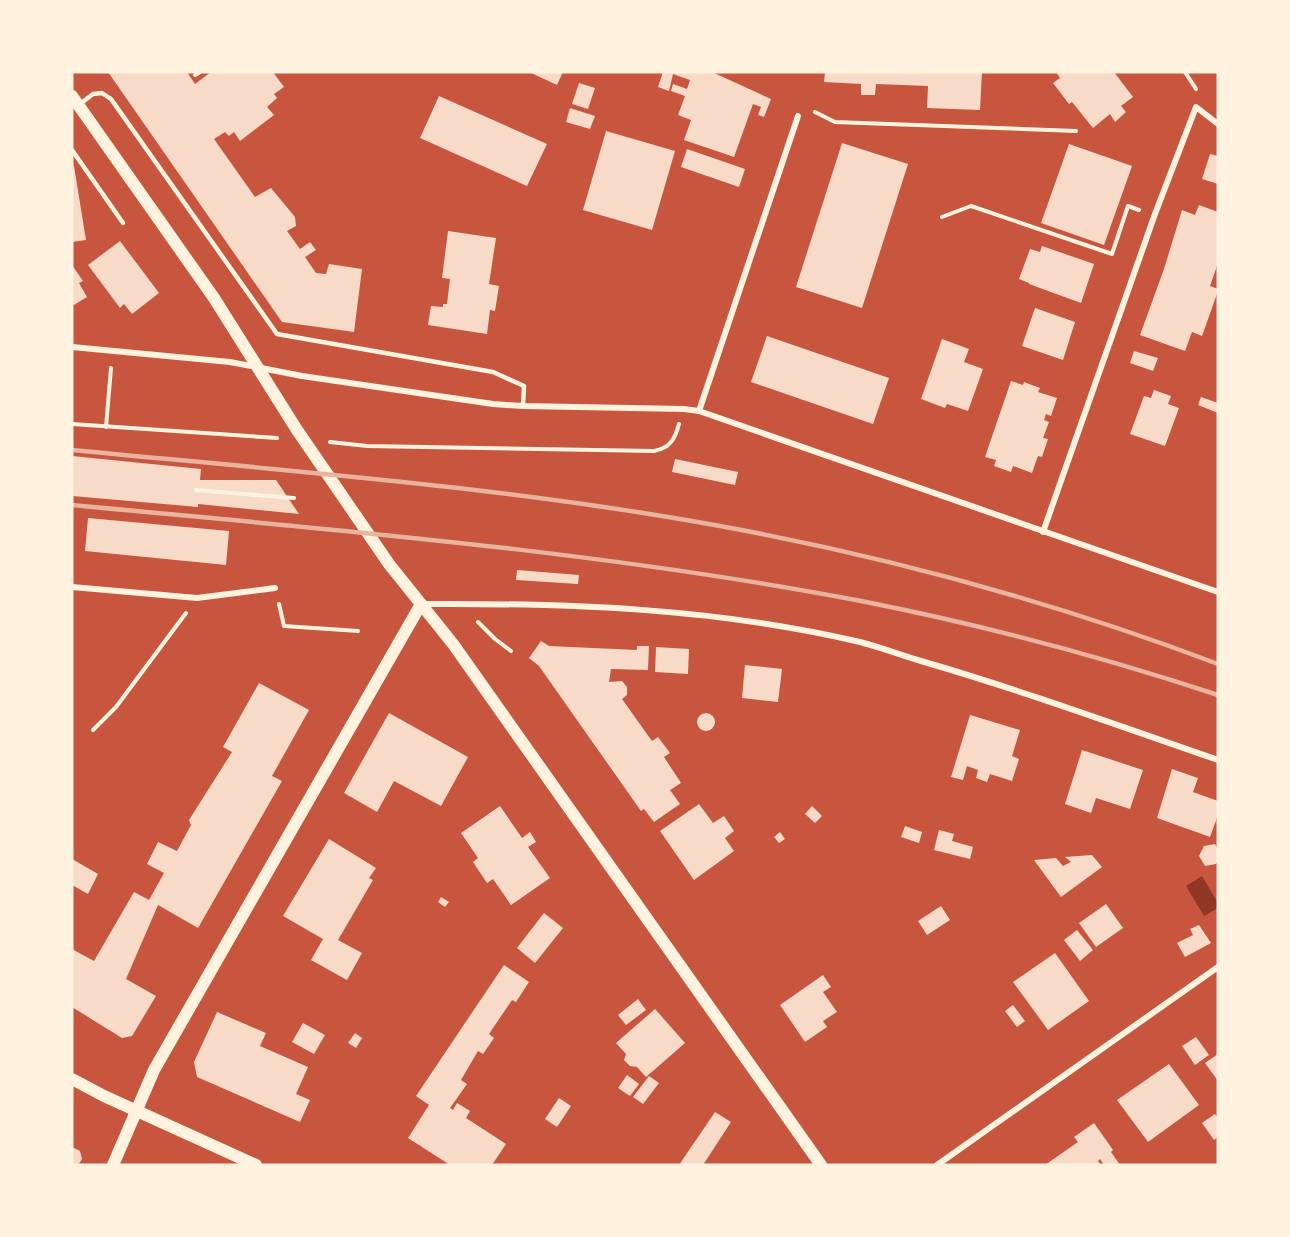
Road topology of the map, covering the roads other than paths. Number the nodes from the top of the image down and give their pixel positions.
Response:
1 (75, 100) edge
2 (798, 116) dead end
3 (1218, 123) edge
4 (72, 150) edge
5 (123, 223) dead end
6 (72, 347) edge
7 (256, 367) junction
8 (523, 406) junction
9 (699, 411) junction
10 (1043, 532) junction
11 (72, 588) edge
12 (275, 588) road end
13 (1218, 592) edge
14 (421, 604) junction
15 (1218, 760) edge
16 (1218, 968) edge
17 (72, 1080) edge
18 (138, 1111) junction
19 (113, 1165) edge
20 (256, 1165) edge
21 (821, 1165) edge
22 (937, 1165) edge

1 - 7 main road
1 - 8 lane
2 - 9 street
3 - 10 street
4 - 5 lane
6 - 7 street
7 - 8 street
7 - 14 main road
8 - 9 street
9 - 10 street
10 - 13 street
11 - 12 street
14 - 15 street
14 - 18 main road
14 - 21 main road
16 - 22 street
17 - 18 main road
18 - 19 main road
18 - 20 main road

